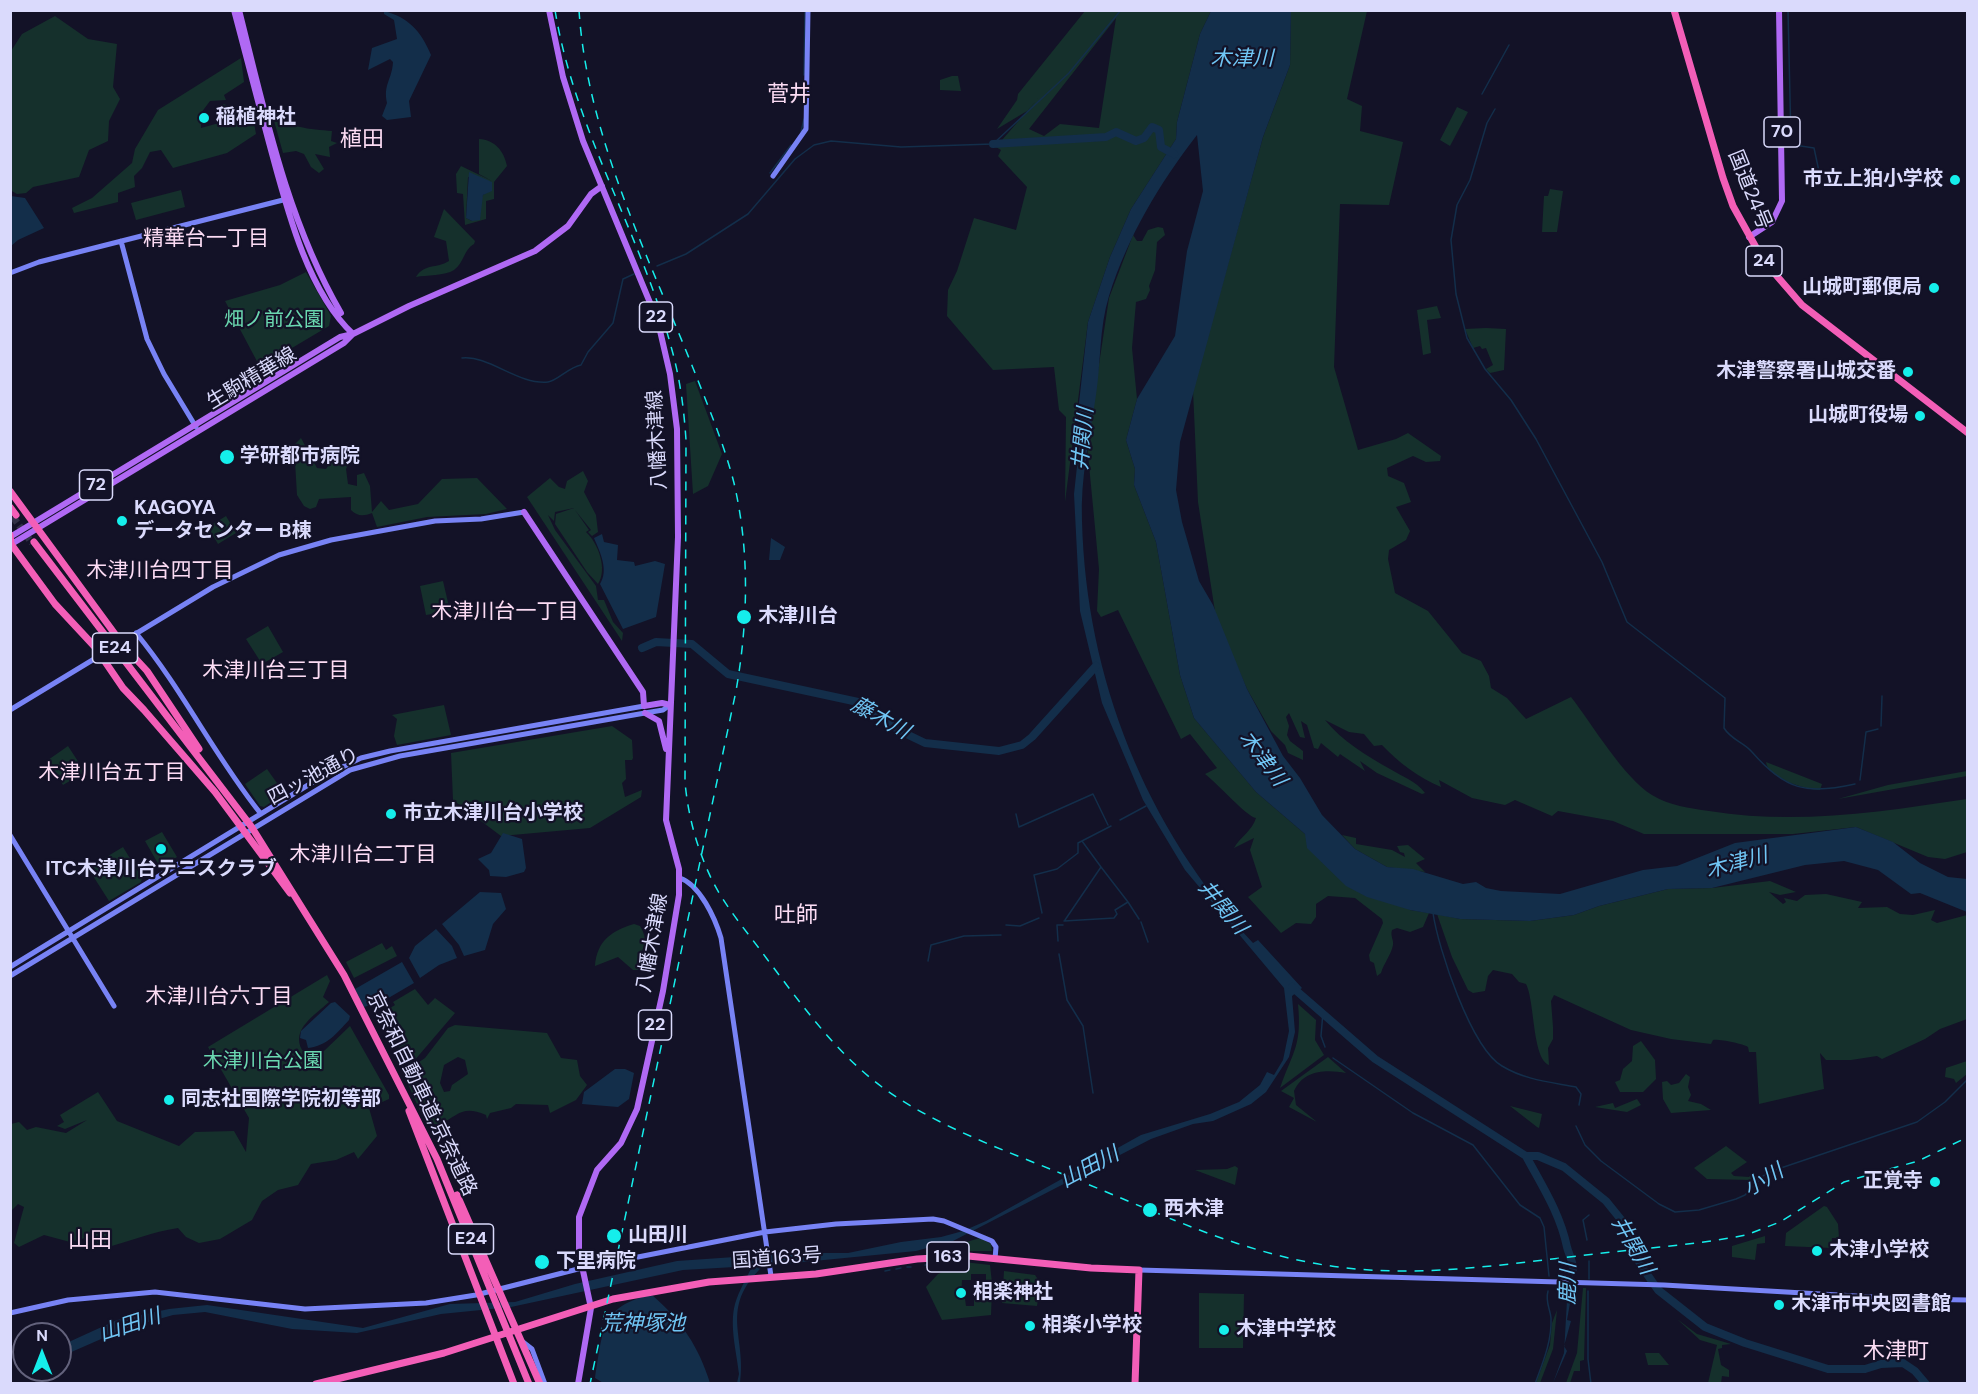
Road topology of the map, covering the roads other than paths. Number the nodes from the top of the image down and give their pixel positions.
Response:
1 (234, 10) edge
2 (239, 10) edge
3 (549, 10) edge
4 (808, 10) edge
5 (1674, 10) edge
6 (1779, 10) edge
7 (773, 176) dead end
8 (602, 186) junction
9 (287, 199) junction
10 (1749, 237) junction
11 (121, 241) junction
12 (10, 273) edge
13 (353, 334) junction
14 (195, 424) junction
15 (199, 431) junction
16 (1968, 433) edge
17 (10, 490) edge
18 (10, 507) edge
19 (524, 512) joint
20 (13, 515) edge
21 (35, 526) junction
22 (11, 536) edge
23 (11, 544) edge
24 (134, 635) junction
25 (670, 705) junction
26 (10, 710) edge
27 (645, 710) junction
28 (668, 761) junction
29 (260, 815) junction
30 (251, 826) junction
31 (10, 835) edge
32 (231, 837) junction
33 (680, 878) junction
34 (299, 905) junction
35 (71, 935) junction
36 (10, 968) edge
37 (10, 976) edge
38 (351, 988) junction
39 (114, 1006) dead end
40 (419, 1128) junction
41 (427, 1137) junction
42 (765, 1232) junction
43 (995, 1259) junction
44 (1139, 1270) junction
45 (582, 1271) junction
46 (771, 1273) junction
47 (1968, 1300) edge
48 (10, 1313) edge
49 (509, 1319) junction
50 (491, 1321) junction
51 (530, 1325) junction
52 (505, 1334) junction
53 (522, 1341) junction
54 (480, 1342) junction
55 (501, 1350) junction
56 (510, 1374) junction
57 (316, 1383) edge
58 (509, 1383) edge
59 (514, 1383) edge
60 (529, 1383) edge
61 (540, 1383) edge
62 (545, 1383) edge
63 (578, 1383) edge
64 (1135, 1383) edge

1 - 9 main road
2 - 9 main road
3 - 8 main road, 八幡木津線 / 22
4 - 7 street
5 - 10 highway, 国道24号 / 24
6 - 10 main road, 70
8 - 13 main road
8 - 25 main road, 八幡木津線 / 22
9 - 11 street
9 - 13 main road
10 - 16 highway, 国道24号 / 24
11 - 12 street
11 - 14 street
13 - 14 main road, 生駒精華線 / 72
13 - 15 main road, 生駒精華線 / 72
14 - 15 street
14 - 21 main road, 生駒精華線 / 72
15 - 21 main road, 生駒精華線 / 72
17 - 21 highway
18 - 20 highway
19 - 24 street
19 - 27 main road
21 - 22 main road, 生駒精華線 / 72
21 - 23 main road, 生駒精華線 / 72
21 - 30 highway
22 - 23 highway
23 - 34 highway
24 - 26 street
24 - 29 street
25 - 27 main road
25 - 28 main road, 八幡木津線 / 22
27 - 28 main road
27 - 29 street, 四ッ池通り
27 - 32 street, 四ッ池通り
28 - 33 main road, 八幡木津線 / 22
29 - 32 street, 四ッ池通り
30 - 34 highway, 京奈和自動車道;京奈道路 / E24
30 - 38 highway, 京奈和自動車道;京奈道路 / E24
31 - 35 street
32 - 35 street, 四ッ池通り
33 - 42 street
33 - 45 main road, 八幡木津線 / 22
34 - 38 highway, 京奈和自動車道;京奈道路 / E24
35 - 36 street, 四ッ池通り
35 - 37 street, 四ッ池通り
35 - 39 street
38 - 40 highway, 京奈和自動車道;京奈道路 / E24
40 - 41 highway, 京奈和自動車道;京奈道路 / E24
40 - 50 highway
41 - 49 highway
41 - 60 highway, 京奈和自動車道;京奈道路 / E24
42 - 43 street
42 - 45 street
42 - 46 street
43 - 44 highway, 国道163号 / 163
43 - 46 highway, 国道163号 / 163
44 - 47 street
44 - 64 highway
45 - 48 street
45 - 63 main road, 八幡木津線 / 22
46 - 51 highway, 国道163号 / 163
49 - 52 highway
49 - 52 highway
50 - 52 highway
50 - 54 highway
51 - 52 highway, 国道163号 / 163
51 - 53 highway
52 - 53 highway
52 - 54 highway, 国道163号 / 163
52 - 55 highway
52 - 55 highway
53 - 61 highway
53 - 62 street
54 - 55 highway
54 - 57 highway, 国道163号 / 163
55 - 56 highway
56 - 58 street
56 - 59 highway

